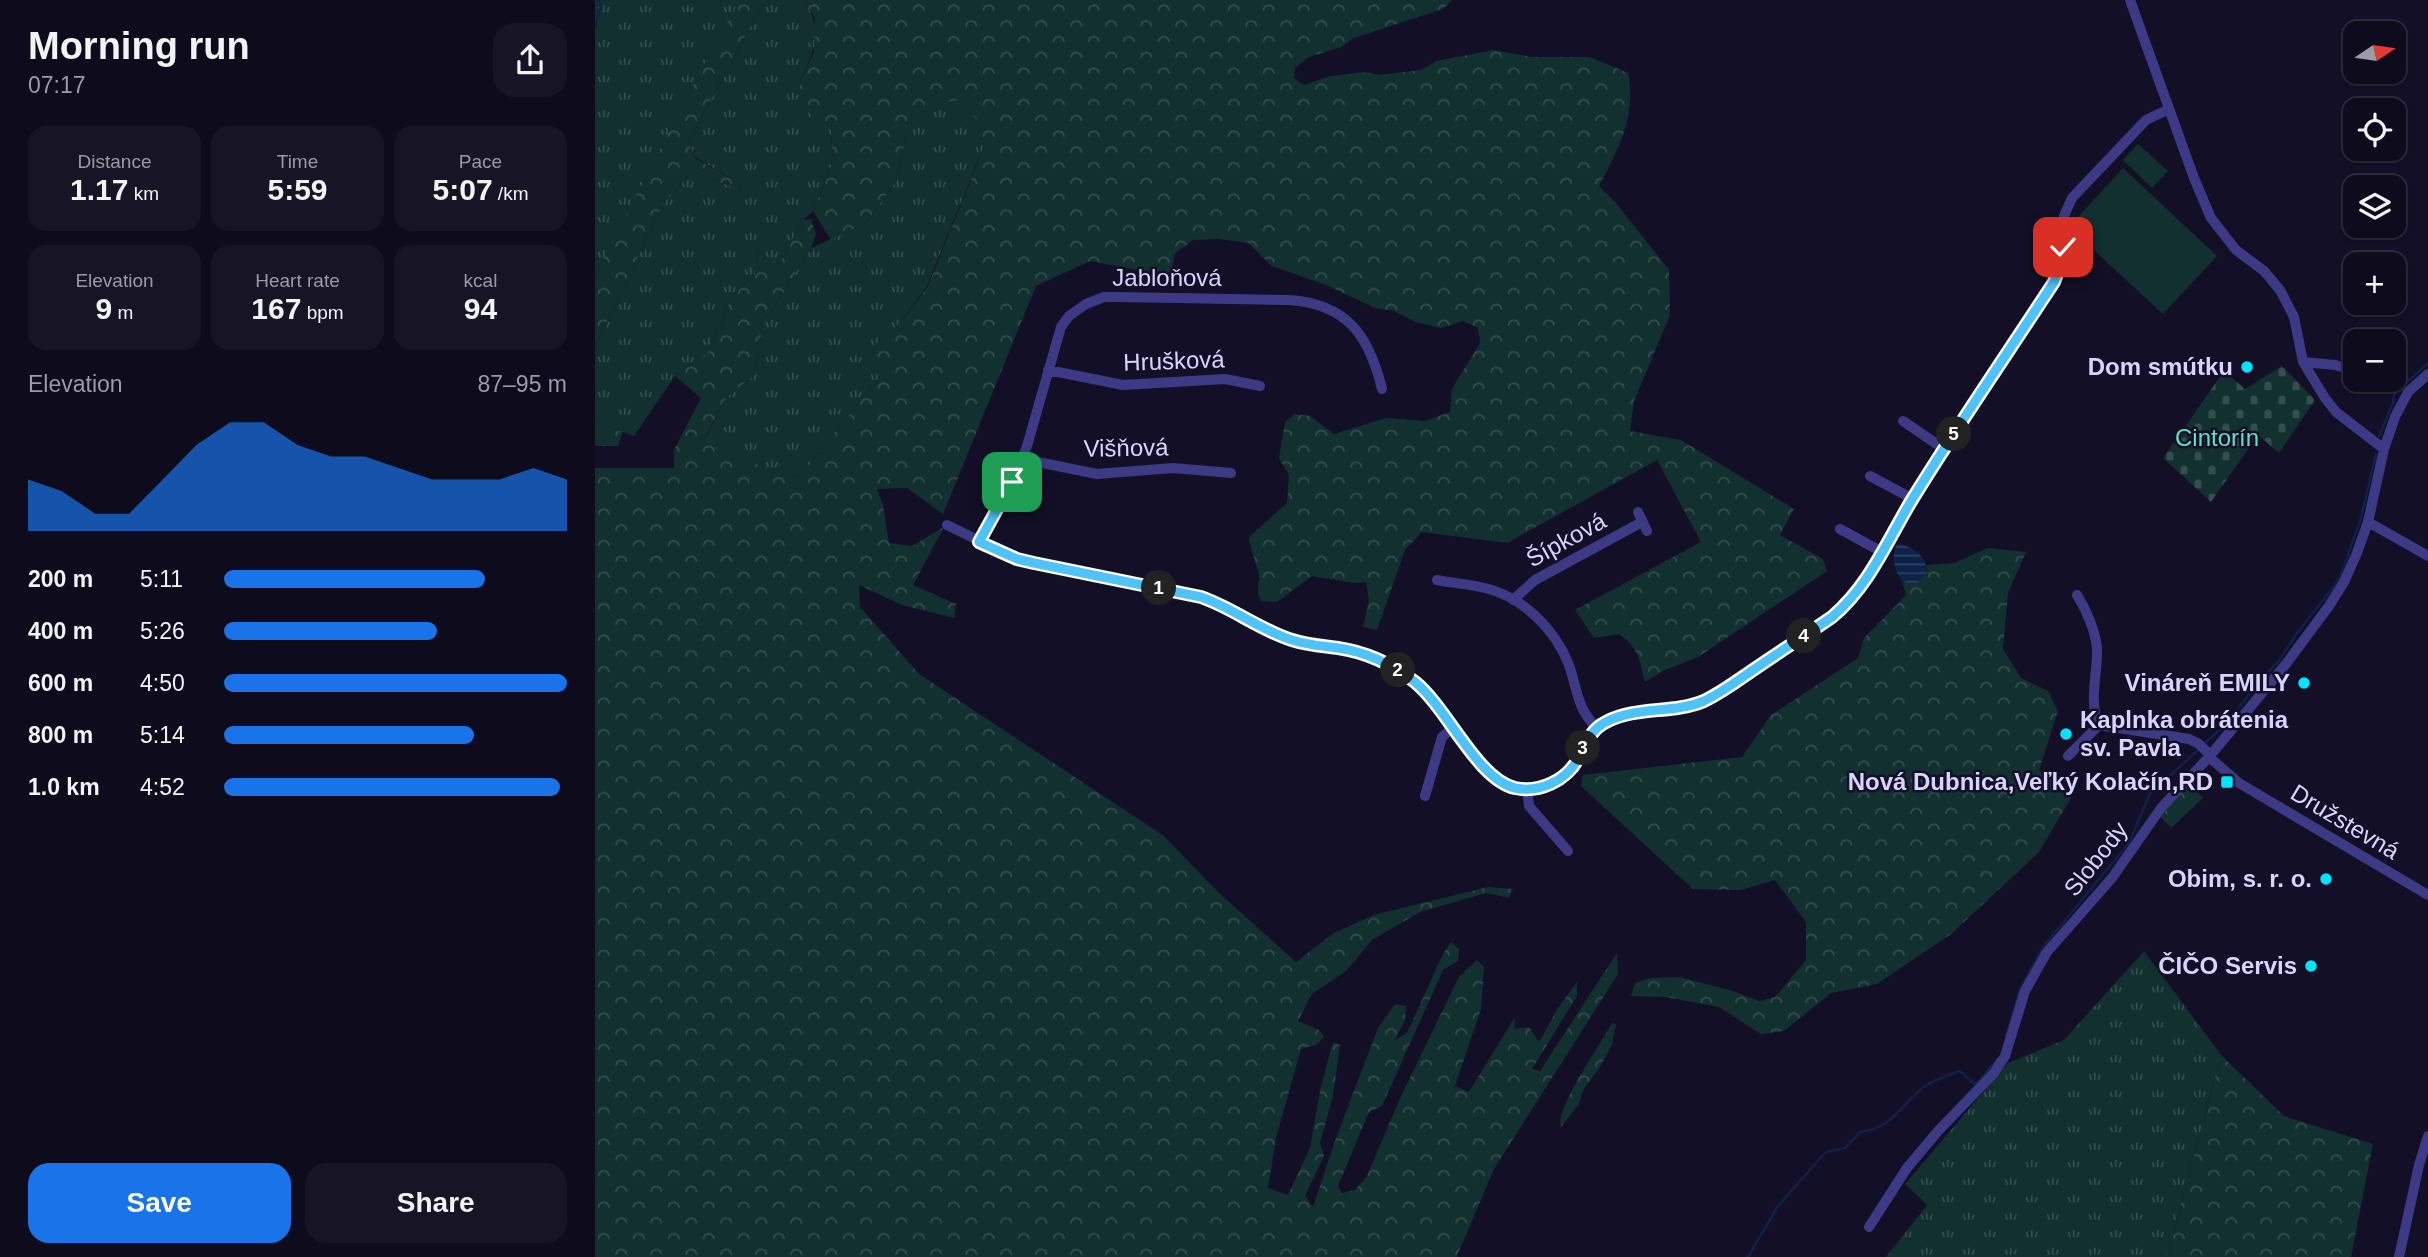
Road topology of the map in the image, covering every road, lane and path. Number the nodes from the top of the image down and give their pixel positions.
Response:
1 (2130, 0) edge
2 (2169, 109) junction
3 (2303, 362) junction
4 (2343, 367) edge
5 (1048, 370) junction
6 (2428, 374) edge
7 (1260, 386) dead end
8 (1383, 389) dead end
9 (1903, 421) dead end
10 (1944, 449) junction
11 (2384, 449) junction
12 (1023, 459) junction
13 (1231, 473) dead end
14 (1870, 476) dead end
15 (1913, 499) junction
16 (1642, 522) dead end
17 (2368, 522) junction
18 (947, 524) dead end
19 (1840, 529) dead end
20 (979, 542) junction
21 (1882, 552) junction
22 (2428, 555) edge
23 (1437, 580) dead end
24 (2077, 595) dead end
25 (1513, 600) junction
26 (2099, 725) junction
27 (1454, 727) junction
28 (1597, 728) junction
29 (2206, 751) junction
30 (2068, 756) dead end
31 (1527, 789) junction
32 (1425, 796) dead end
33 (1568, 852) dead end
34 (2428, 895) edge
35 (2428, 1136) edge
36 (1869, 1227) dead end
37 (2399, 1257) edge

1 - 2 street
2 - 3 street
2 - 10 street
3 - 4 street
3 - 11 street
5 - 7 street, Hrušková
5 - 8 street, Jabloňová
5 - 12 street, Jabloňová
6 - 11 street, Slobody
9 - 10 street
10 - 15 street
11 - 17 street, Slobody
12 - 13 street, Višňová
12 - 20 street, Jabloňová
14 - 15 street
15 - 21 street
16 - 25 street, Šípková
17 - 22 street
17 - 29 street, Slobody
18 - 20 street
19 - 21 street
20 - 27 street
21 - 28 street
23 - 25 street, Šípková
24 - 26 street
25 - 28 street, Šípková
26 - 29 street, Družstevná
26 - 30 street
27 - 31 street
27 - 32 street
28 - 31 street
29 - 34 street, Družstevná
29 - 36 street, Slobody
31 - 33 street
35 - 37 street

